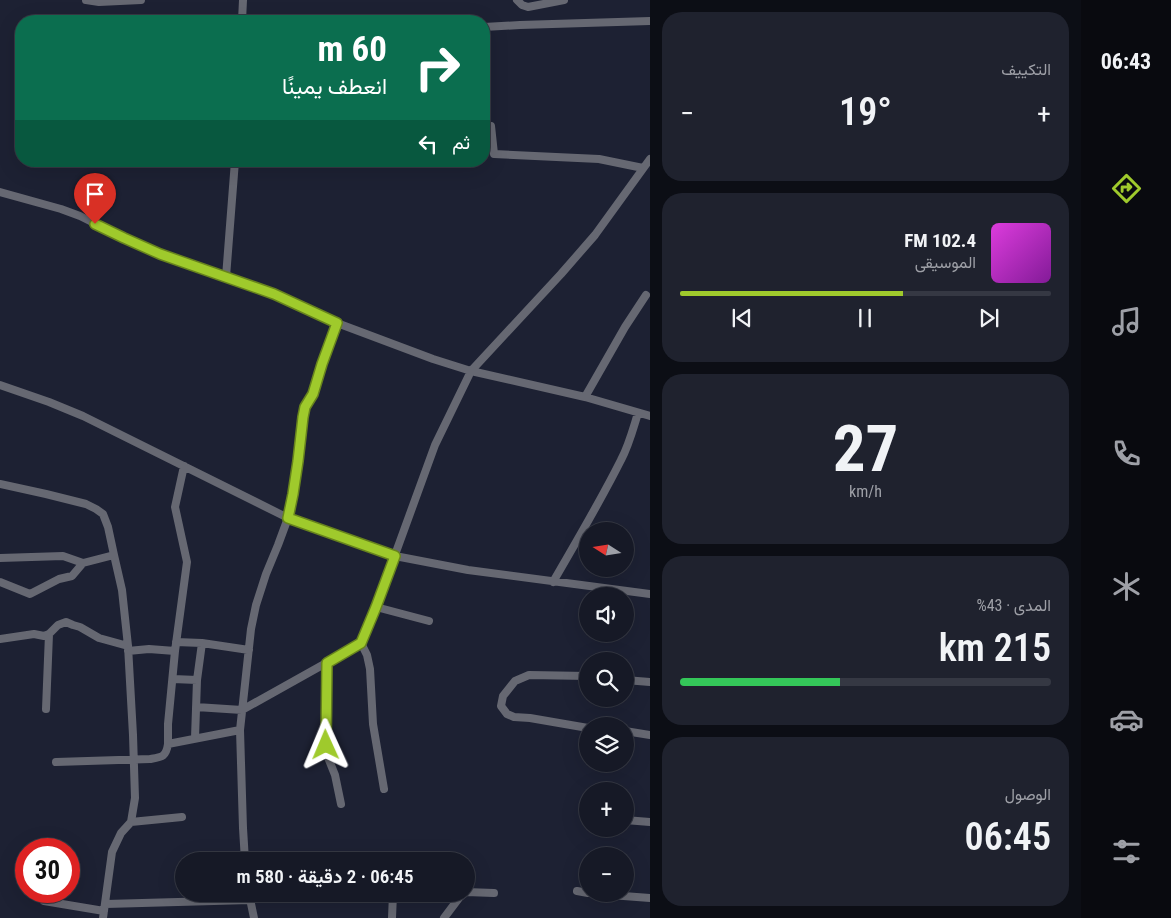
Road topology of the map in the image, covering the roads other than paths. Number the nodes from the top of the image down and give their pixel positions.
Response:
1 (86, 0) edge
2 (142, 0) edge
3 (244, 0) edge
4 (517, 0) edge
5 (564, 0) edge
6 (243, 15) edge
7 (650, 21) edge
8 (490, 27) edge
9 (491, 126) dead end
10 (650, 159) edge
11 (235, 167) edge
12 (643, 168) junction
13 (0, 192) edge
14 (226, 277) junction
15 (646, 295) dead end
16 (337, 323) junction
17 (472, 371) junction
18 (0, 385) edge
19 (585, 397) junction
20 (638, 413) junction
21 (650, 416) edge
22 (184, 466) junction
23 (0, 484) edge
24 (288, 518) junction
25 (114, 555) junction
26 (395, 556) junction
27 (0, 558) edge
28 (83, 563) junction
29 (0, 582) edge
30 (553, 582) junction
31 (650, 594) edge
32 (376, 607) junction
33 (429, 621) dead end
34 (49, 634) junction
35 (0, 639) edge
36 (176, 642) junction
37 (202, 643) junction
38 (361, 643) junction
39 (128, 648) junction
40 (249, 650) junction
41 (175, 651) junction
42 (327, 663) junction
43 (579, 676) edge
44 (172, 679) junction
45 (197, 680) junction
46 (634, 681) edge
47 (650, 682) edge
48 (196, 707) junction
49 (46, 708) dead end
50 (242, 710) junction
51 (579, 726) edge
52 (240, 730) junction
53 (634, 732) edge
54 (650, 735) edge
55 (195, 738) junction
56 (168, 744) junction
57 (134, 760) junction
58 (56, 762) dead end
59 (384, 789) dead end
60 (341, 804) dead end
61 (182, 817) dead end
62 (634, 821) edge
63 (131, 822) junction
64 (650, 822) edge
65 (244, 852) edge
66 (475, 893) edge
67 (494, 893) dead end
68 (634, 897) edge
69 (650, 898) edge
70 (198, 902) edge
71 (251, 902) edge
72 (393, 902) edge
73 (456, 902) edge
74 (56, 903) edge
75 (104, 911) edge
76 (254, 918) edge
77 (392, 918) edge
78 (444, 918) edge

1 - 2 street
3 - 6 street
4 - 5 street
7 - 8 street
9 - 12 street
10 - 12 street
11 - 14 street
12 - 17 street
13 - 14 street
14 - 16 street
15 - 19 street
16 - 17 street
16 - 24 street
17 - 19 street
17 - 26 street
18 - 22 street
19 - 20 street
20 - 21 street
20 - 30 street
22 - 24 street
22 - 36 street
23 - 25 street
24 - 26 street
24 - 40 street
25 - 28 street
25 - 39 street
26 - 30 street
26 - 32 street
27 - 28 street
28 - 29 street
30 - 31 street
32 - 33 street
32 - 38 street
34 - 35 street
34 - 39 street
34 - 49 street
36 - 37 street
36 - 41 street
37 - 40 street
37 - 45 street
38 - 42 street
38 - 59 street
39 - 41 street
39 - 57 street
40 - 50 street
41 - 44 street
42 - 50 street
42 - 60 street
43 - 51 street
44 - 45 street
44 - 56 street
45 - 48 street
46 - 47 street
48 - 50 street
48 - 55 street
50 - 52 street
52 - 55 street
52 - 65 street
53 - 54 street
55 - 56 street
56 - 57 street
57 - 58 street
57 - 63 street
61 - 63 street
62 - 64 street
63 - 75 street
66 - 67 street
68 - 69 street
70 - 75 street
71 - 76 street
72 - 77 street
73 - 78 street
74 - 75 street

